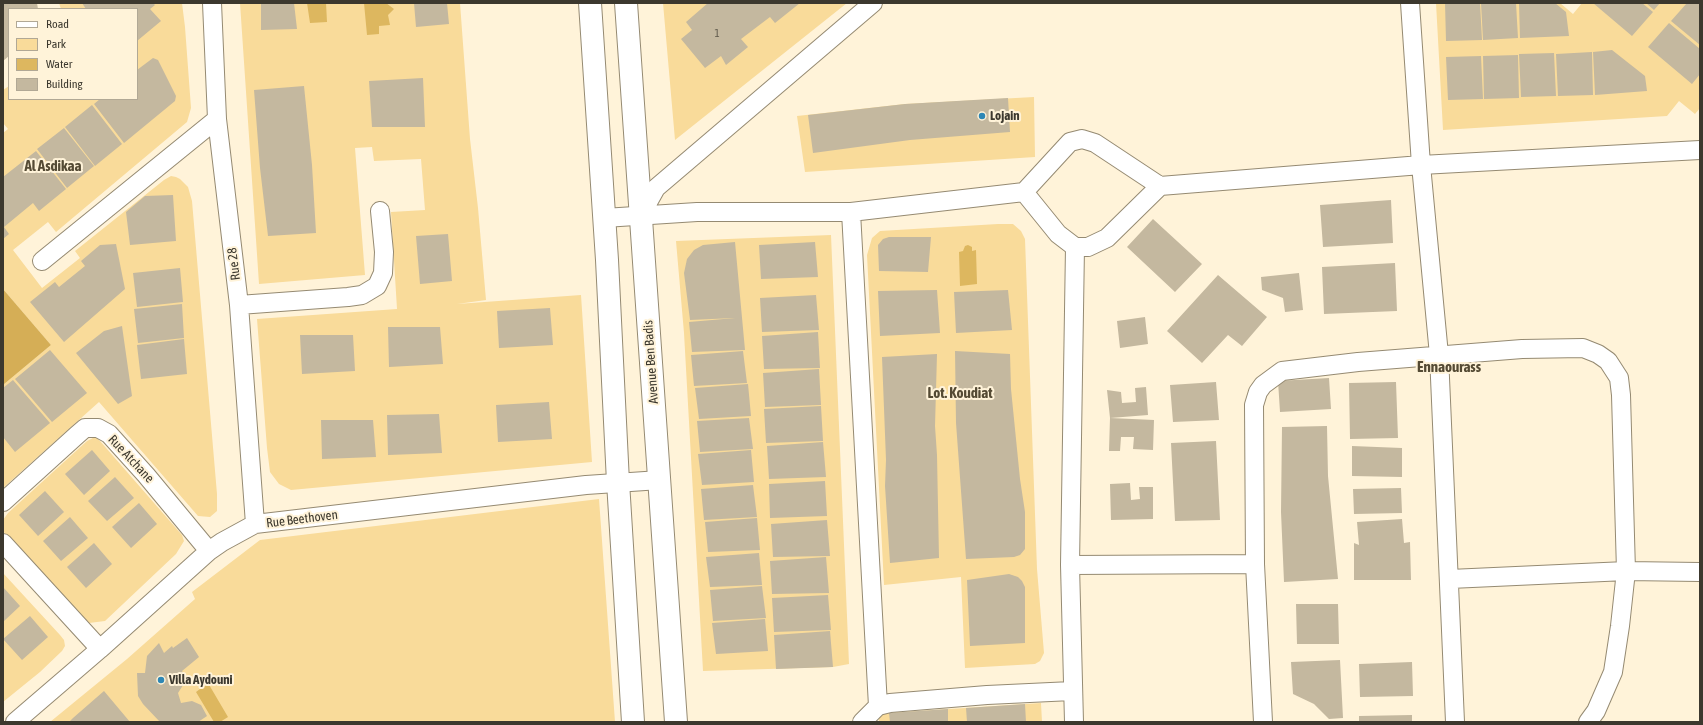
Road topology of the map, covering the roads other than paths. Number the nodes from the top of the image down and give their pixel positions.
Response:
1 (212, 3) edge
2 (590, 3) edge
3 (626, 3) edge
4 (873, 3) edge
5 (1410, 3) edge
6 (217, 119) junction
7 (1700, 150) edge
8 (1421, 165) junction
9 (1160, 186) junction
10 (1024, 192) junction
11 (380, 211) dead end
12 (851, 212) junction
13 (641, 215) junction
14 (604, 218) junction
15 (1075, 247) junction
16 (42, 261) dead end
17 (239, 305) junction
18 (1439, 355) junction
19 (660, 480) junction
20 (618, 482) junction
21 (3, 502) edge
22 (256, 524) junction
23 (3, 543) edge
24 (209, 551) junction
25 (1255, 564) junction
26 (1070, 565) junction
27 (1626, 571) junction
28 (1700, 572) edge
29 (1450, 579) junction
30 (100, 649) junction
31 (1072, 691) junction
32 (878, 706) junction
33 (15, 722) edge
34 (633, 722) edge
35 (676, 722) edge
36 (862, 722) edge
37 (1074, 722) edge
38 (1263, 722) edge
39 (1455, 722) edge
40 (1588, 722) edge

1 - 6 street, Rue 28
2 - 14 main road
3 - 13 main road, Avenue Ben Badis
4 - 13 street
5 - 8 street
6 - 16 street
6 - 17 street, Rue 28
7 - 8 street
8 - 9 street
8 - 18 street
9 - 10 street
9 - 15 street
10 - 12 street
10 - 15 street
11 - 17 street
12 - 13 street
12 - 32 street
13 - 14 street
13 - 19 main road, Avenue Ben Badis
14 - 20 main road
15 - 26 street
17 - 22 street, Rue 28
18 - 25 street
18 - 27 street
18 - 29 street
19 - 20 street, Rue Beethoven
19 - 35 main road, Avenue Ben Badis
20 - 22 street, Rue Beethoven
20 - 34 main road
21 - 24 street, Rue Atchane
22 - 24 street, Rue Beethoven
23 - 30 street
24 - 30 street, Rue Beethoven
25 - 26 street
25 - 38 street
26 - 31 street
27 - 28 street
27 - 29 street
27 - 40 street
29 - 39 street
30 - 33 street, Rue Beethoven
31 - 32 street
31 - 37 street
32 - 36 street

